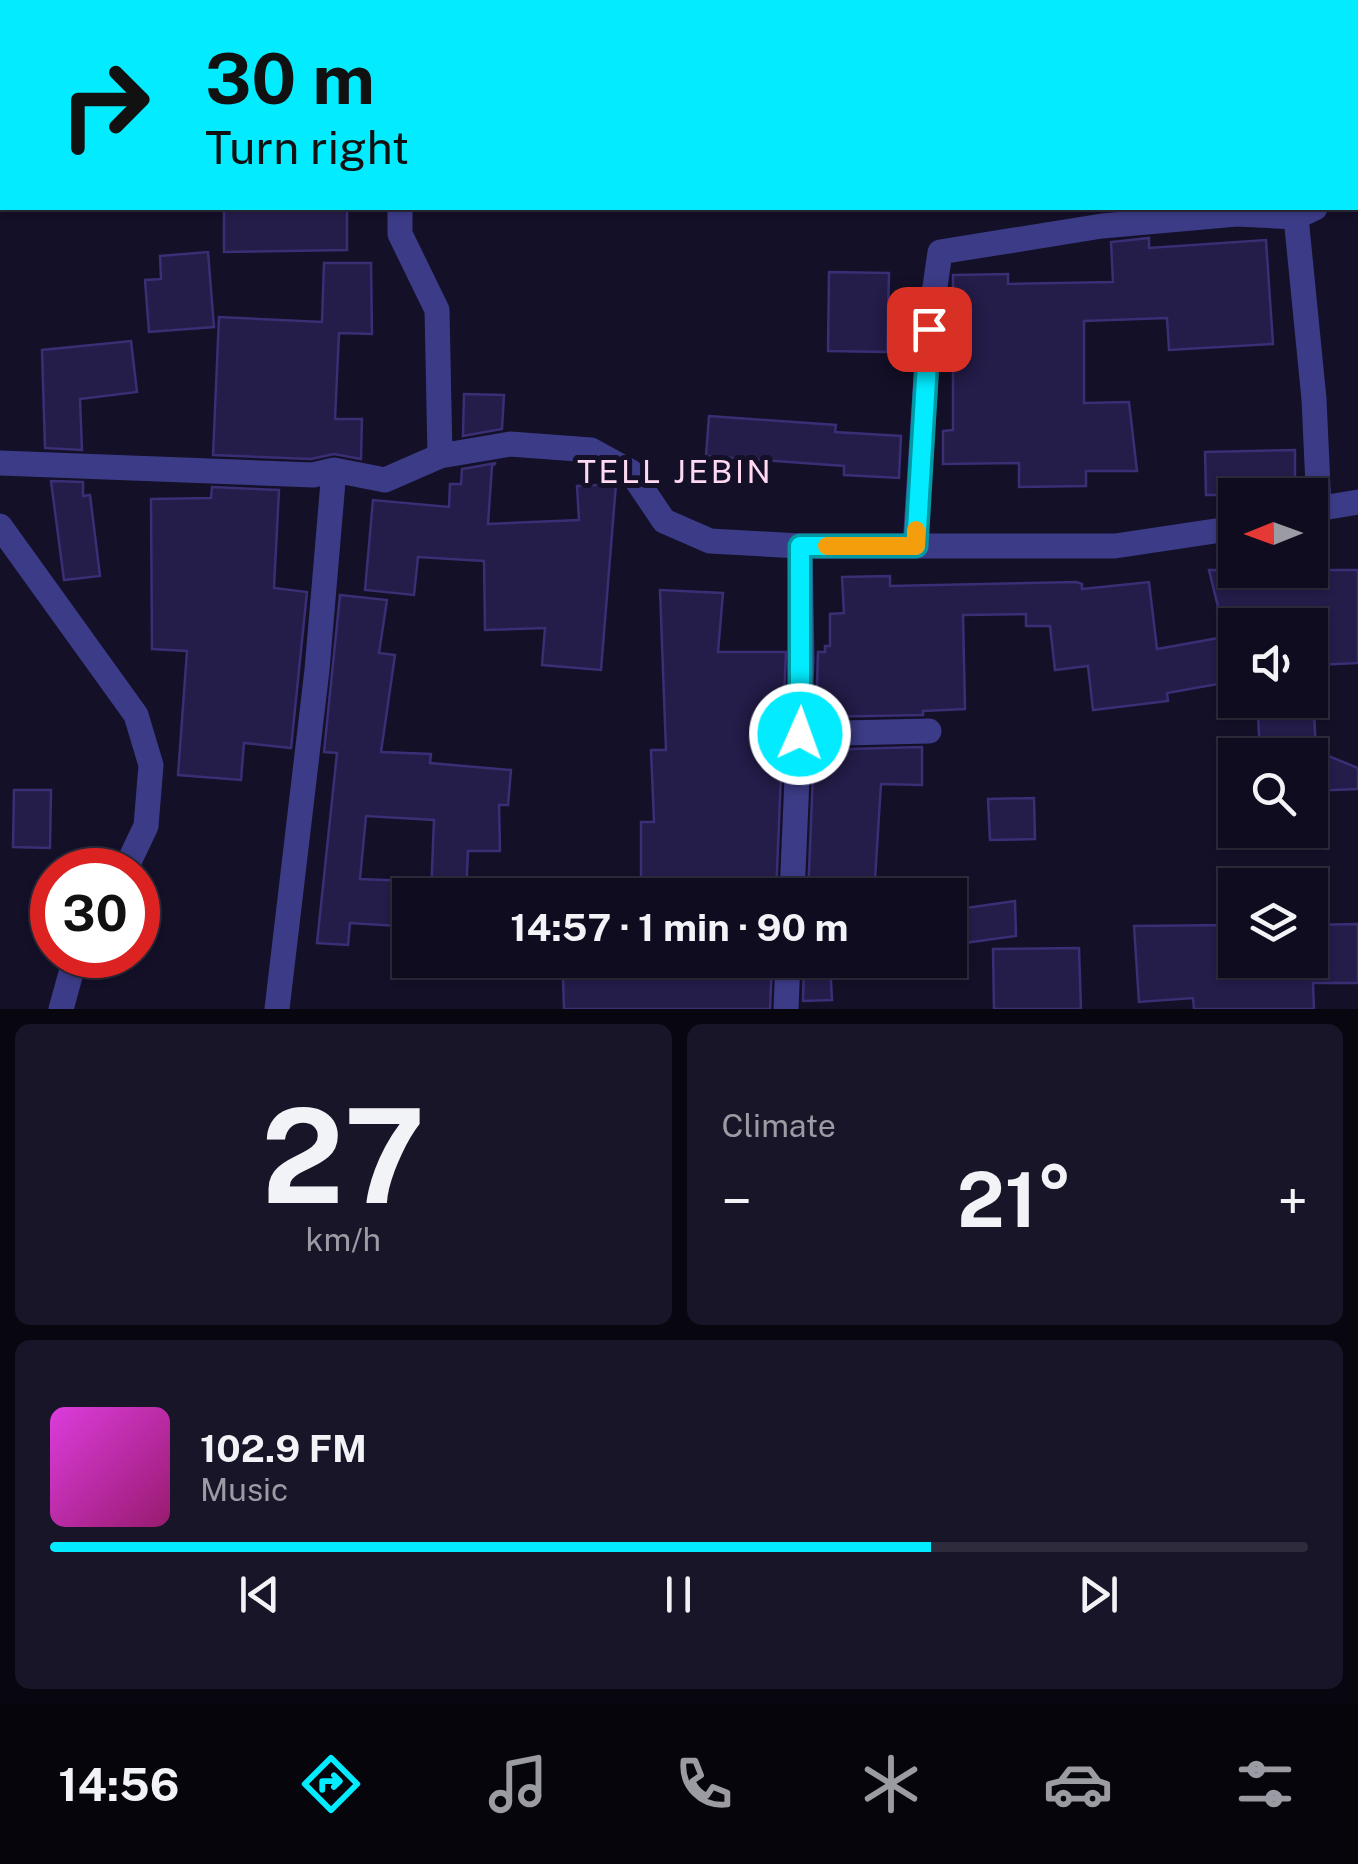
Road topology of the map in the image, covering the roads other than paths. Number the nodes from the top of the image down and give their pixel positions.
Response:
1 (400, 210) edge
2 (1301, 211) edge
3 (440, 456) junction
4 (0, 463) edge
5 (334, 470) junction
6 (1313, 478) edge
7 (1358, 502) edge
8 (1328, 507) edge
9 (0, 526) edge
10 (1218, 531) edge
11 (800, 546) junction
12 (916, 546) junction
13 (929, 731) dead end
14 (800, 734) junction
15 (136, 848) edge
16 (793, 878) edge
17 (70, 978) edge
18 (787, 978) edge
19 (61, 1009) edge
20 (277, 1009) edge
21 (786, 1009) edge

1 - 3 street
2 - 6 street
2 - 12 street
3 - 5 street
3 - 11 street
4 - 5 street
5 - 20 street
7 - 8 street
9 - 15 street
10 - 12 street
11 - 12 street
11 - 14 street
13 - 14 street
14 - 16 street
17 - 19 street
18 - 21 street

